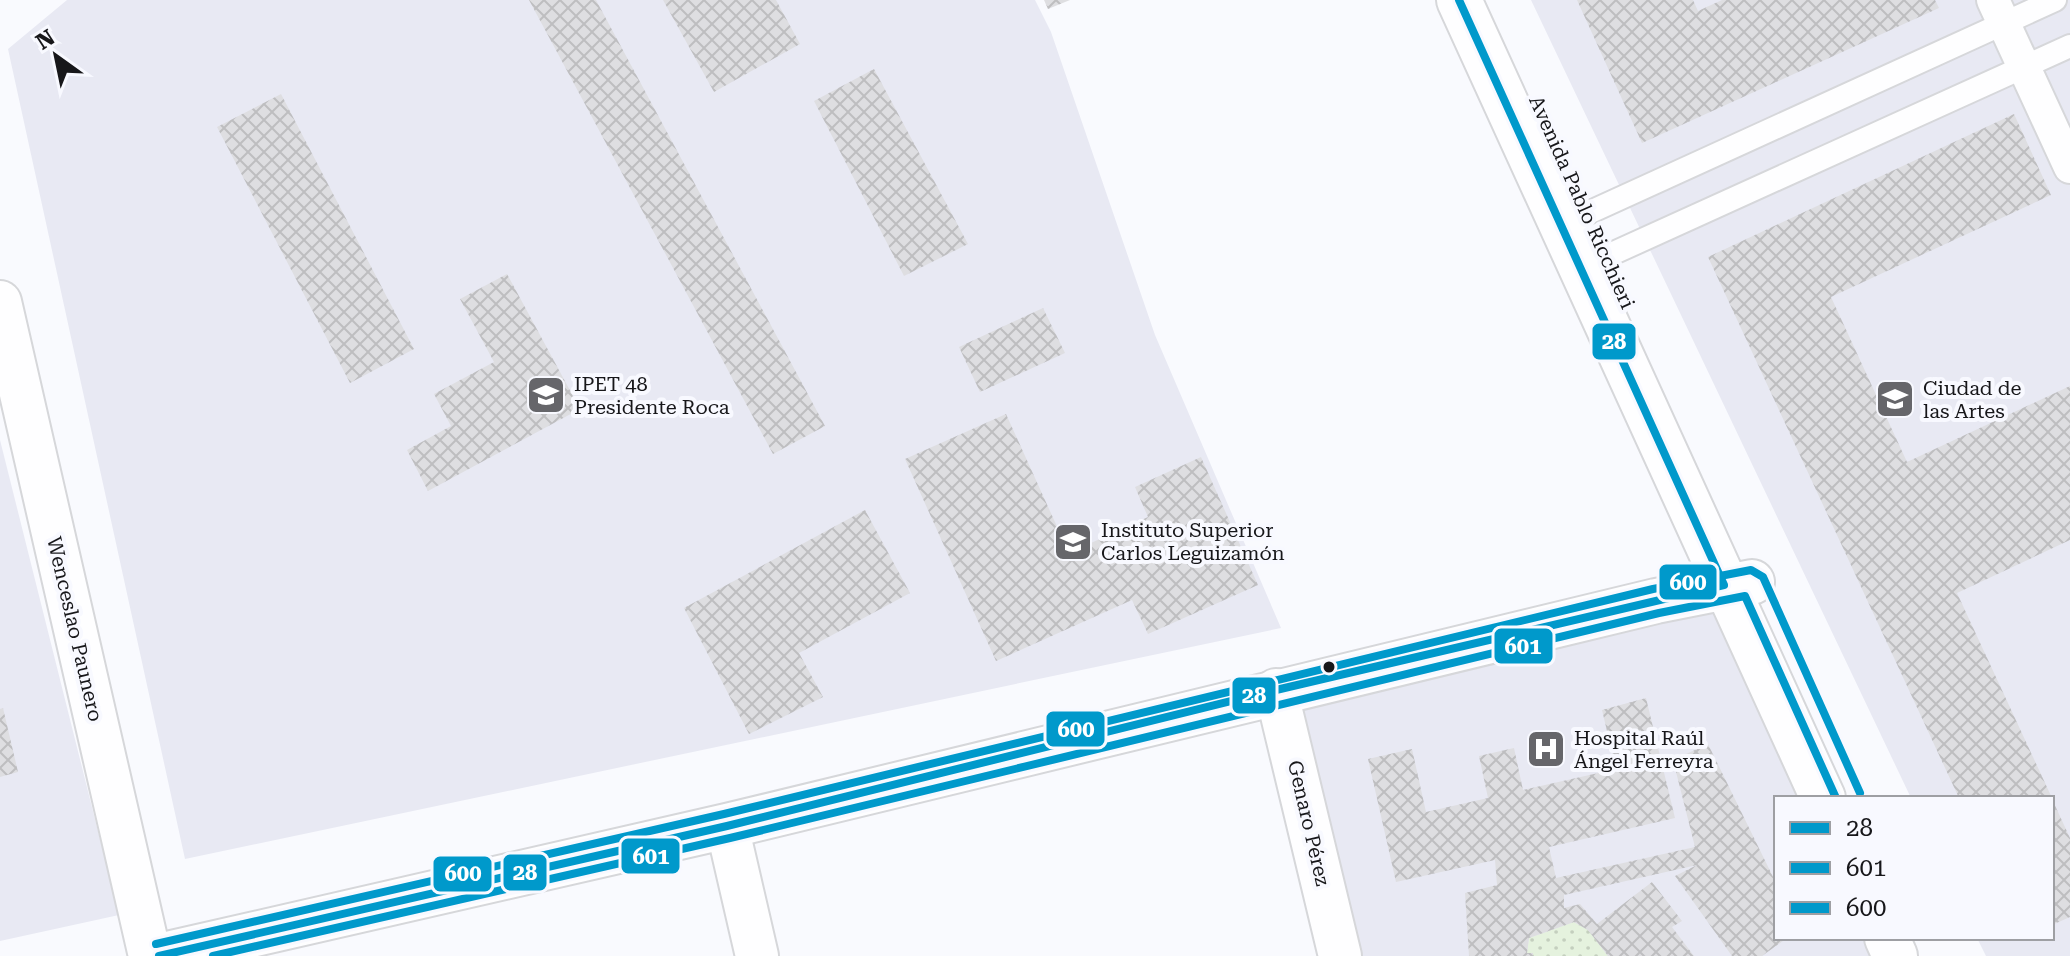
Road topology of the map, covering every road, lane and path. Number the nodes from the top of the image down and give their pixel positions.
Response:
1 (1459, 0) edge
2 (1490, 0) edge
3 (2055, 0) edge
4 (1998, 12) edge
5 (2070, 46) edge
6 (2024, 67) junction
7 (2070, 167) edge
8 (1588, 213) junction
9 (1607, 256) junction
10 (0, 302) edge
11 (1743, 594) junction
12 (1280, 701) junction
13 (1822, 796) edge
14 (1848, 796) edge
15 (730, 838) junction
16 (150, 956) edge
17 (159, 956) edge
18 (295, 956) edge
19 (757, 956) edge
20 (1340, 956) edge

1 - 11 main road, Avenida Pablo Ricchieri
2 - 8 main road, Avenida Pablo Ricchieri
3 - 4 lane
4 - 6 street
4 - 8 lane
5 - 6 lane
6 - 7 street
6 - 9 lane
8 - 9 main road, Avenida Pablo Ricchieri
9 - 11 main road, Avenida Pablo Ricchieri
10 - 16 street, Wenceslao Paunero
11 - 12 main road
11 - 13 main road, Avenida Pablo Ricchieri
11 - 14 main road, Avenida Pablo Ricchieri
12 - 15 main road
12 - 20 street, Genaro Pérez
15 - 17 main road
15 - 18 main road
15 - 19 street

